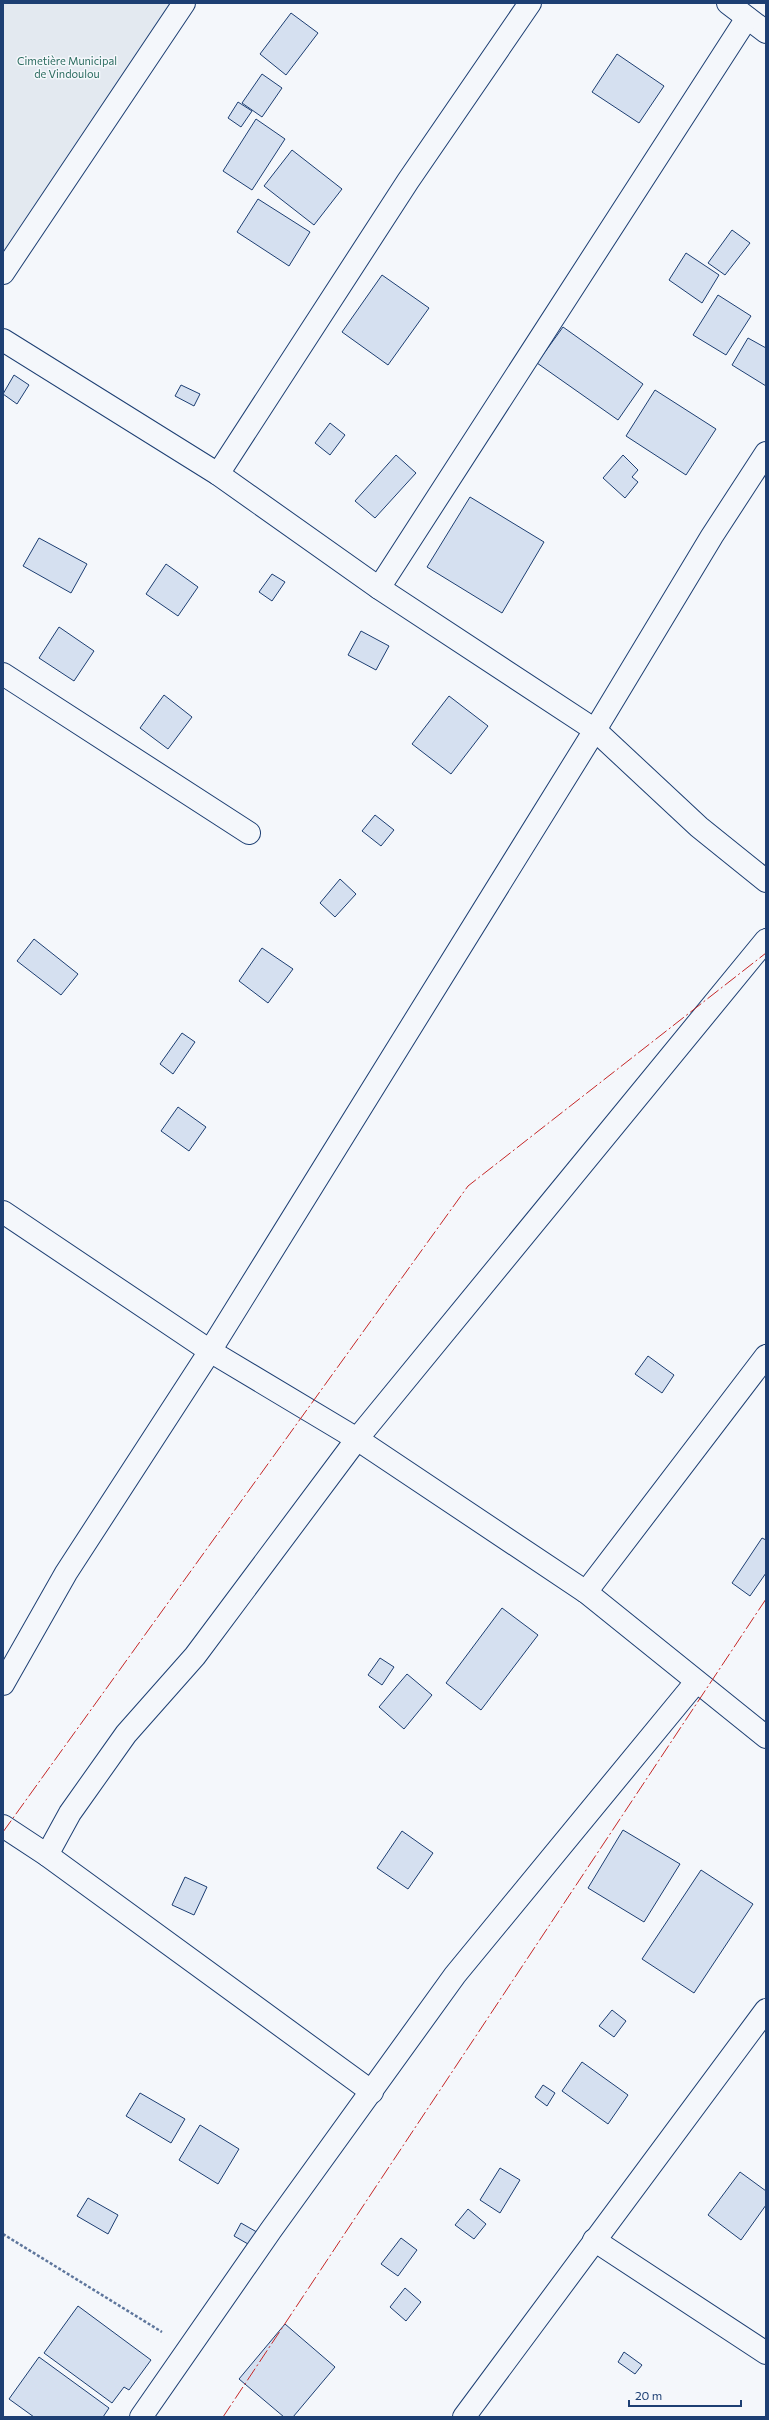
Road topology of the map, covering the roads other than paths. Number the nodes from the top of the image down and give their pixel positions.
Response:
1 (184, 3) edge
2 (530, 3) edge
3 (728, 3) edge
4 (747, 18) junction
5 (766, 32) edge
6 (3, 273) edge
7 (3, 340) edge
8 (766, 453) edge
9 (218, 474) junction
10 (379, 588) junction
11 (3, 674) edge
12 (595, 730) junction
13 (249, 833) dead end
14 (766, 882) edge
15 (766, 940) edge
16 (3, 1212) edge
17 (210, 1351) junction
18 (766, 1356) edge
19 (356, 1439) junction
20 (586, 1592) junction
21 (696, 1682) junction
22 (3, 1684) edge
23 (766, 1737) edge
24 (3, 1826) edge
25 (47, 1855) junction
26 (766, 2010) edge
27 (372, 2092) junction
28 (594, 2240) junction
29 (766, 2352) edge
30 (141, 2417) edge
31 (464, 2417) edge

1 - 6 street
2 - 9 street
3 - 4 street
4 - 5 street
4 - 10 street
7 - 9 street
8 - 12 street
9 - 10 street
10 - 12 street
11 - 13 street
12 - 14 street
12 - 17 street
15 - 19 street
16 - 17 street
17 - 19 street
17 - 22 street
18 - 20 street
19 - 20 street
19 - 25 street
20 - 21 street
21 - 23 street
21 - 27 street
24 - 25 street
25 - 27 street
26 - 28 street
27 - 30 street
28 - 29 street
28 - 31 street

